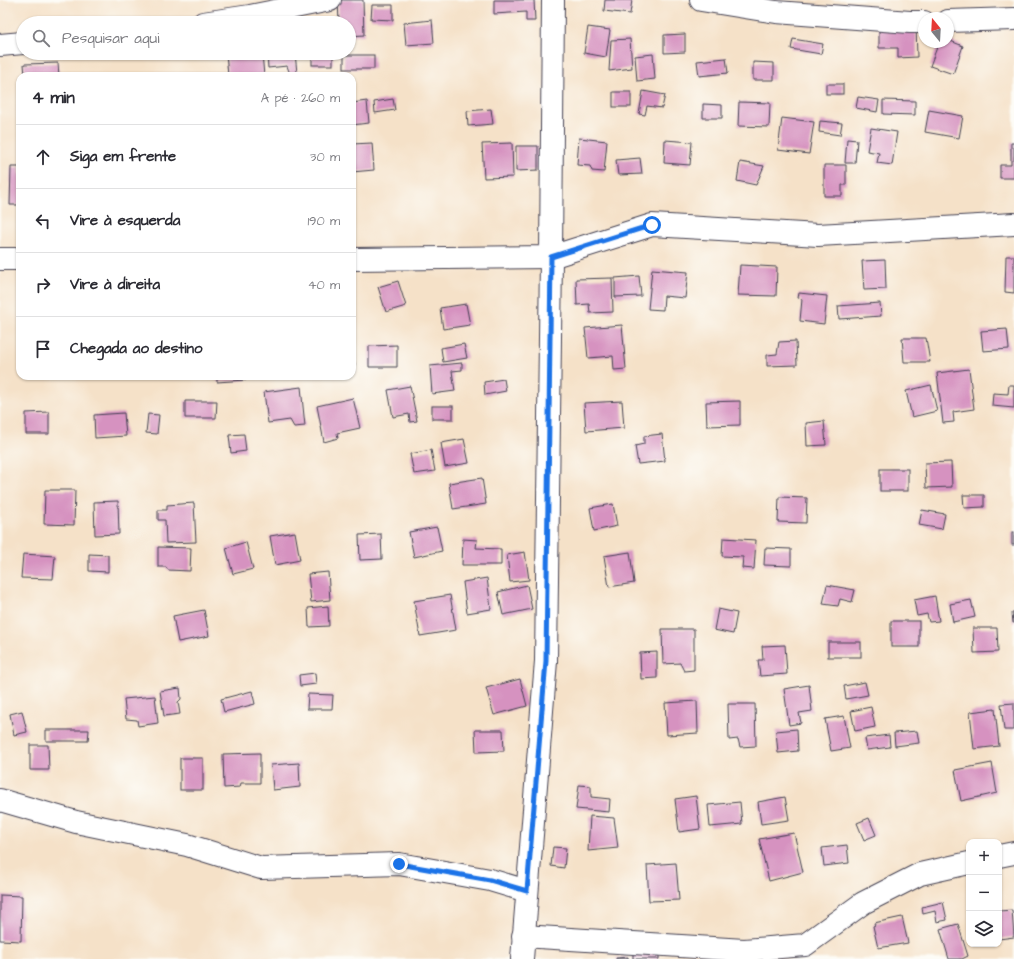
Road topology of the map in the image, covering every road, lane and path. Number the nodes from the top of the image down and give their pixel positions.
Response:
1 (330, 0) edge
2 (553, 0) edge
3 (701, 0) edge
4 (250, 16) edge
5 (1014, 19) edge
6 (954, 21) edge
7 (918, 22) edge
8 (16, 44) edge
9 (0, 45) edge
10 (1014, 224) edge
11 (551, 257) junction
12 (0, 259) edge
13 (16, 259) edge
14 (356, 259) edge
15 (0, 800) edge
16 (1014, 853) edge
17 (1002, 855) edge
18 (966, 864) edge
19 (527, 891) junction
20 (523, 936) junction
21 (522, 959) edge

1 - 4 street
2 - 11 street
3 - 7 street
5 - 6 street
8 - 9 street
10 - 11 street
11 - 14 street
11 - 19 street
12 - 13 street
15 - 19 street
16 - 17 street
18 - 20 street
19 - 20 street
20 - 21 street

